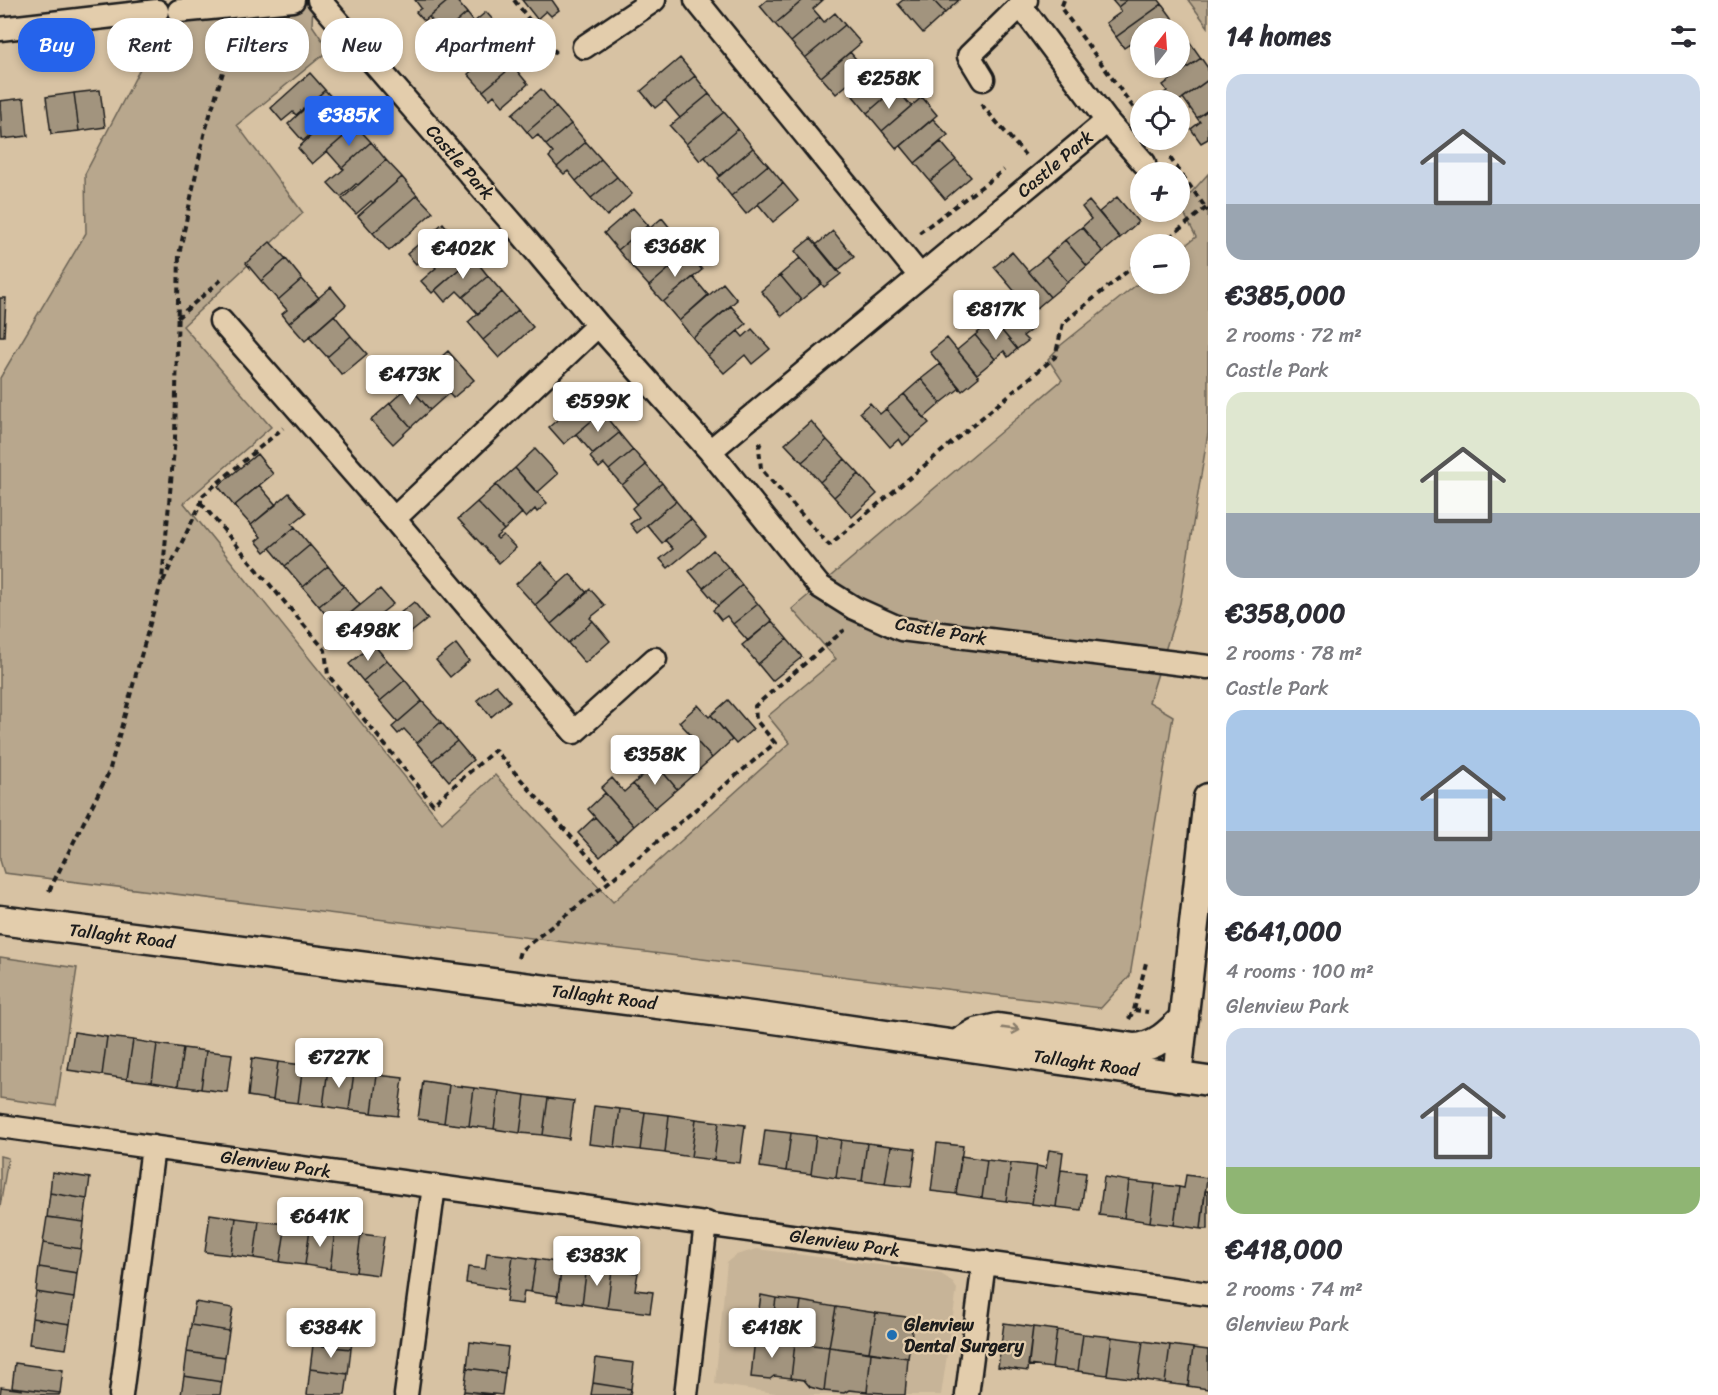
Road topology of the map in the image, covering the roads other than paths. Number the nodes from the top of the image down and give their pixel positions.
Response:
1 (293, 0) edge
2 (319, 0) edge
3 (654, 0) edge
4 (696, 0) edge
5 (1023, 2) edge
6 (0, 30) edge
7 (584, 47) dead end
8 (983, 79) dead end
9 (1107, 121) junction
10 (1143, 162) edge
11 (920, 276) junction
12 (220, 321) dead end
13 (598, 326) junction
14 (710, 451) junction
15 (394, 519) junction
16 (656, 658) dead end
17 (1208, 667) edge
18 (1208, 798) edge
19 (0, 920) edge
20 (1184, 1018) junction
21 (956, 1045) junction
22 (1177, 1077) junction
23 (1208, 1081) edge
24 (0, 1126) edge
25 (153, 1147) junction
26 (434, 1186) junction
27 (705, 1223) junction
28 (984, 1262) junction
29 (1208, 1293) edge
30 (121, 1395) edge
31 (406, 1395) edge
32 (686, 1395) edge
33 (968, 1395) edge

1 - 6 street
2 - 13 street, Castle Park
3 - 7 street
4 - 11 street
5 - 8 street
5 - 9 street
9 - 10 street
9 - 11 street, Castle Park
11 - 14 street, Castle Park
12 - 15 street
13 - 14 street, Castle Park
13 - 15 street
14 - 17 street, Castle Park
15 - 16 street
18 - 20 street
19 - 21 street, Tallaght Road
21 -> 20 street
20 - 22 street
21 - 22 street, Tallaght Road
22 - 23 street, Tallaght Road
24 - 25 street, Glenview Park
25 - 26 street, Glenview Park
25 - 30 street
26 - 27 street, Glenview Park
26 - 31 street
27 - 28 street, Glenview Park
27 - 32 street
28 - 29 street, Glenview Park
28 - 33 street

